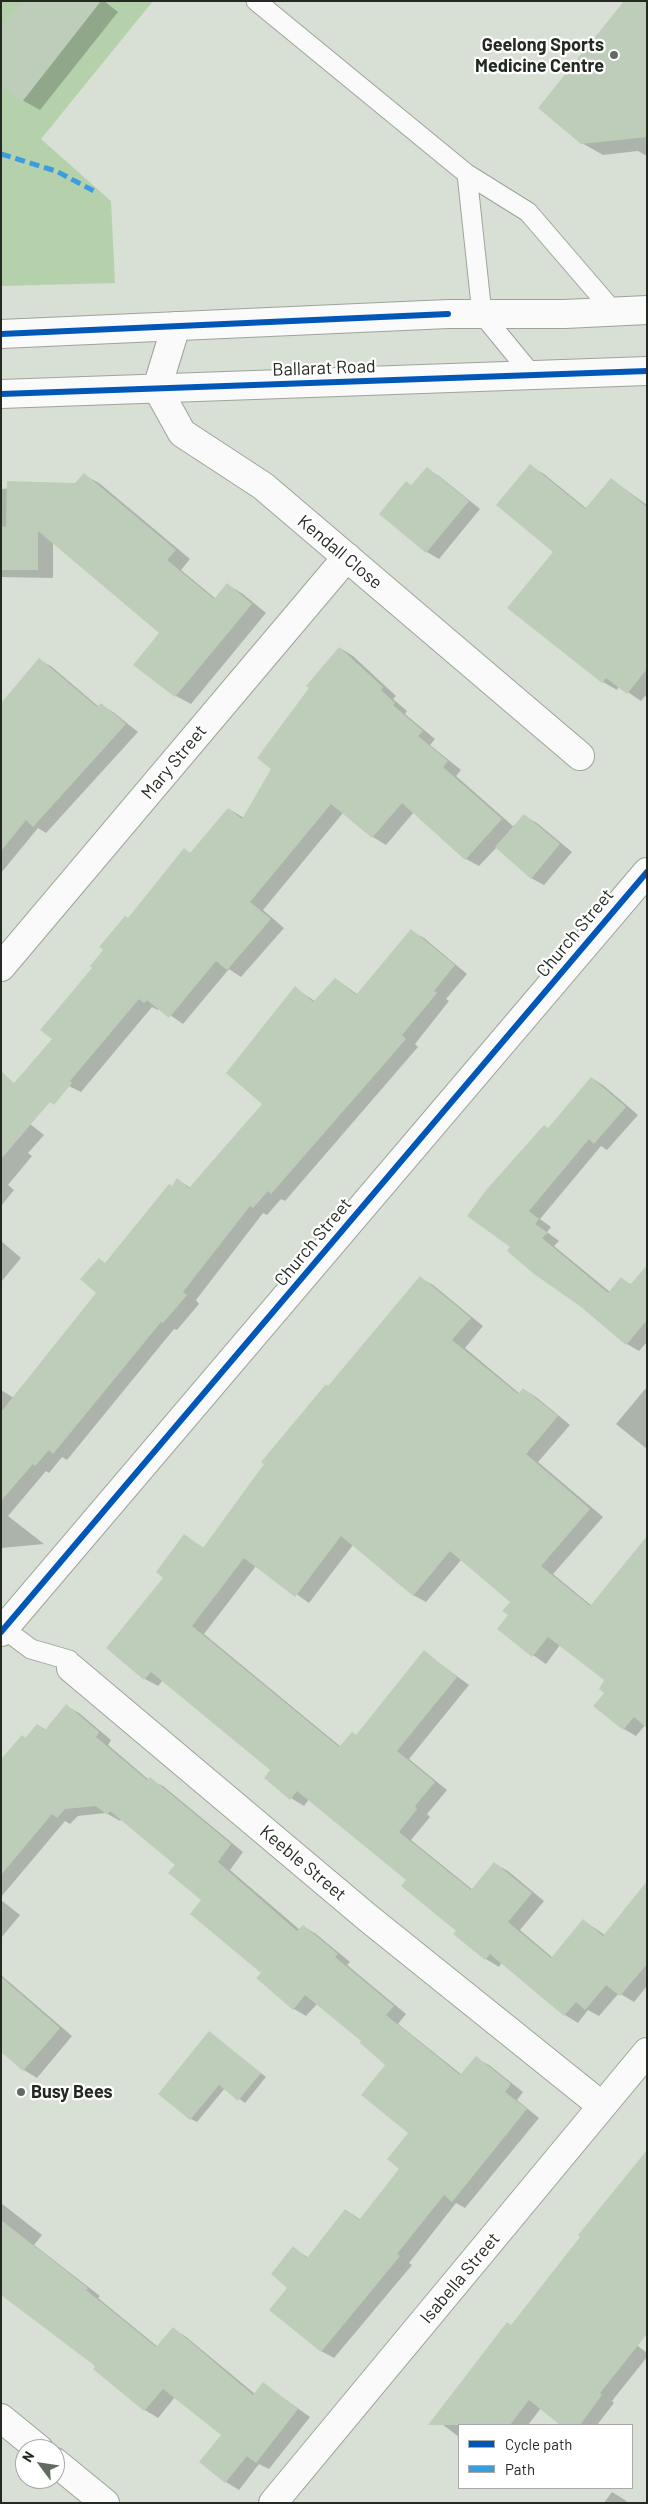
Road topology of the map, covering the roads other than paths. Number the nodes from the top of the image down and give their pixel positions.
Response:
1 (256, 1) edge
2 (467, 174) junction
3 (647, 310) edge
4 (614, 312) junction
5 (482, 314) junction
6 (176, 326) junction
7 (1, 334) edge
8 (647, 371) edge
9 (533, 376) junction
10 (157, 388) junction
11 (1, 394) edge
12 (347, 557) junction
13 (580, 756) dead end
14 (647, 872) edge
15 (1, 967) edge
16 (2, 1629) edge
17 (71, 1668) joint
18 (647, 2052) edge
19 (602, 2106) junction
20 (1, 2418) edge
21 (27, 2439) edge
22 (65, 2470) edge
23 (105, 2503) edge
24 (273, 2503) edge

1 - 2 lane
2 - 4 lane
2 - 5 lane
3 - 4 main road
4 - 5 main road
5 - 6 main road
5 - 9 lane
6 - 7 main road
6 - 10 main road
8 - 9 main road, Ballarat Road
9 - 10 main road, Ballarat Road
10 - 11 main road, Ballarat Road
10 - 12 main road, Kendall Close
12 - 13 main road, Kendall Close
12 - 15 main road, Mary Street
14 - 16 main road, Church Street
16 - 17 lane, Keeble Street
17 - 19 main road, Keeble Street
18 - 19 main road, Isabella Street
19 - 24 main road, Isabella Street
20 - 21 main road
22 - 23 main road

